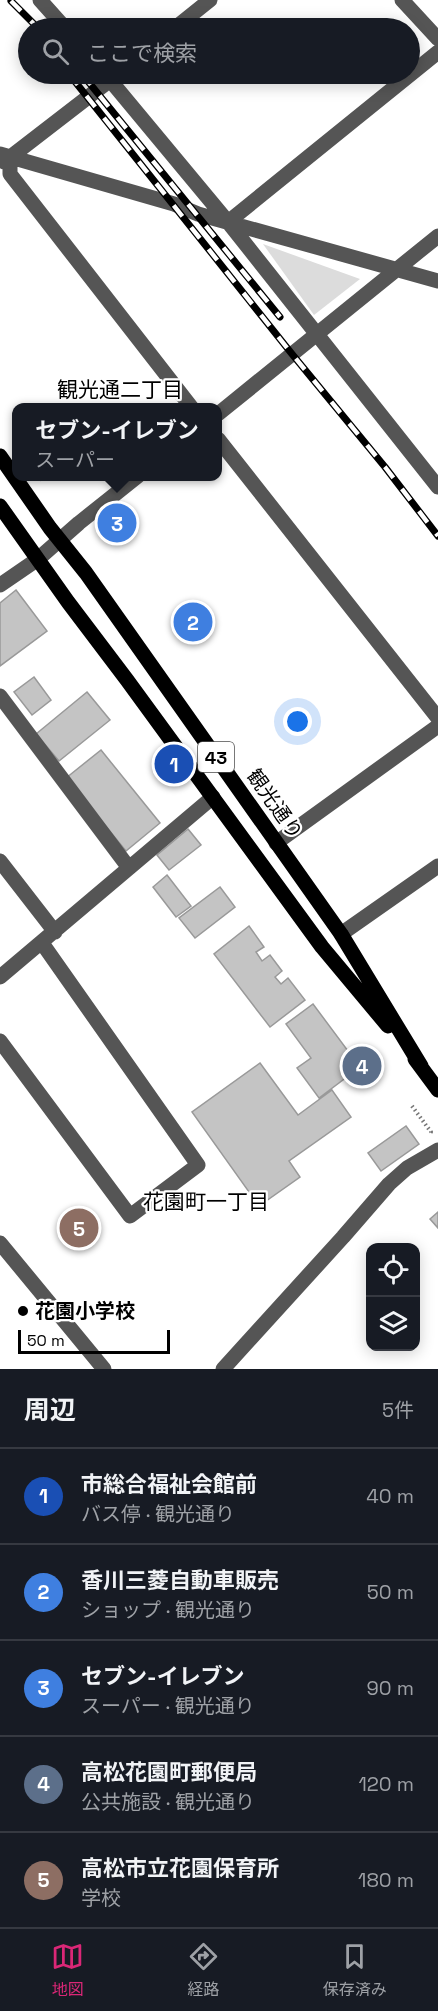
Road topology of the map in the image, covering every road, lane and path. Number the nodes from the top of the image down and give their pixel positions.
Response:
1 (210, 0) edge
2 (402, 0) edge
3 (43, 1) edge
4 (57, 18) edge
5 (188, 18) edge
6 (419, 18) edge
7 (420, 20) edge
8 (438, 39) edge
9 (438, 52) edge
10 (420, 67) edge
11 (101, 84) edge
12 (117, 84) edge
13 (398, 84) edge
14 (3, 159) edge
15 (228, 222) junction
16 (438, 236) edge
17 (396, 270) junction
18 (438, 280) edge
19 (316, 334) junction
20 (188, 403) edge
21 (222, 411) edge
22 (222, 444) edge
23 (0, 456) edge
24 (12, 473) edge
25 (18, 481) edge
26 (133, 481) edge
27 (438, 487) edge
28 (0, 506) edge
29 (60, 540) junction
30 (38, 559) junction
31 (0, 585) edge
32 (0, 696) edge
33 (438, 718) edge
34 (438, 726) edge
35 (213, 797) junction
36 (276, 843) junction
37 (0, 861) edge
38 (438, 866) edge
39 (129, 868) junction
40 (54, 932) junction
41 (341, 934) junction
42 (42, 943) junction
43 (0, 977) edge
44 (0, 1041) edge
45 (421, 1066) junction
46 (438, 1090) edge
47 (412, 1106) dead end
48 (431, 1132) dead end
49 (438, 1150) edge
50 (0, 1243) edge
51 (104, 1369) edge
52 (223, 1369) edge

1 - 5 street
2 - 6 street
3 - 4 street
7 - 8 street
9 - 10 street
11 - 14 street
12 - 15 street
13 - 15 street
14 - 15 street
14 - 20 street
15 - 17 street
15 - 19 street
16 - 17 street
17 - 18 street
17 - 19 street
19 - 21 street
19 - 27 street
22 - 33 street
23 - 24 main road, 観光通り / 43
25 - 29 main road, 観光通り / 43
26 - 29 street
28 - 30 main road, 観光通り / 43
29 - 30 street
29 - 36 main road, 観光通り / 43
30 - 31 street
30 - 35 main road, 観光通り / 43
32 - 39 street
34 - 36 street
35 - 39 street
35 - 45 main road, 観光通り / 43
36 - 41 main road, 観光通り / 43
37 - 40 street
38 - 41 street
39 - 40 street
40 - 42 street
41 - 45 main road, 観光通り / 43
42 - 43 street
42 - 44 street
45 - 46 main road, 観光通り / 43
47 - 48 path
49 - 52 street
50 - 51 street

